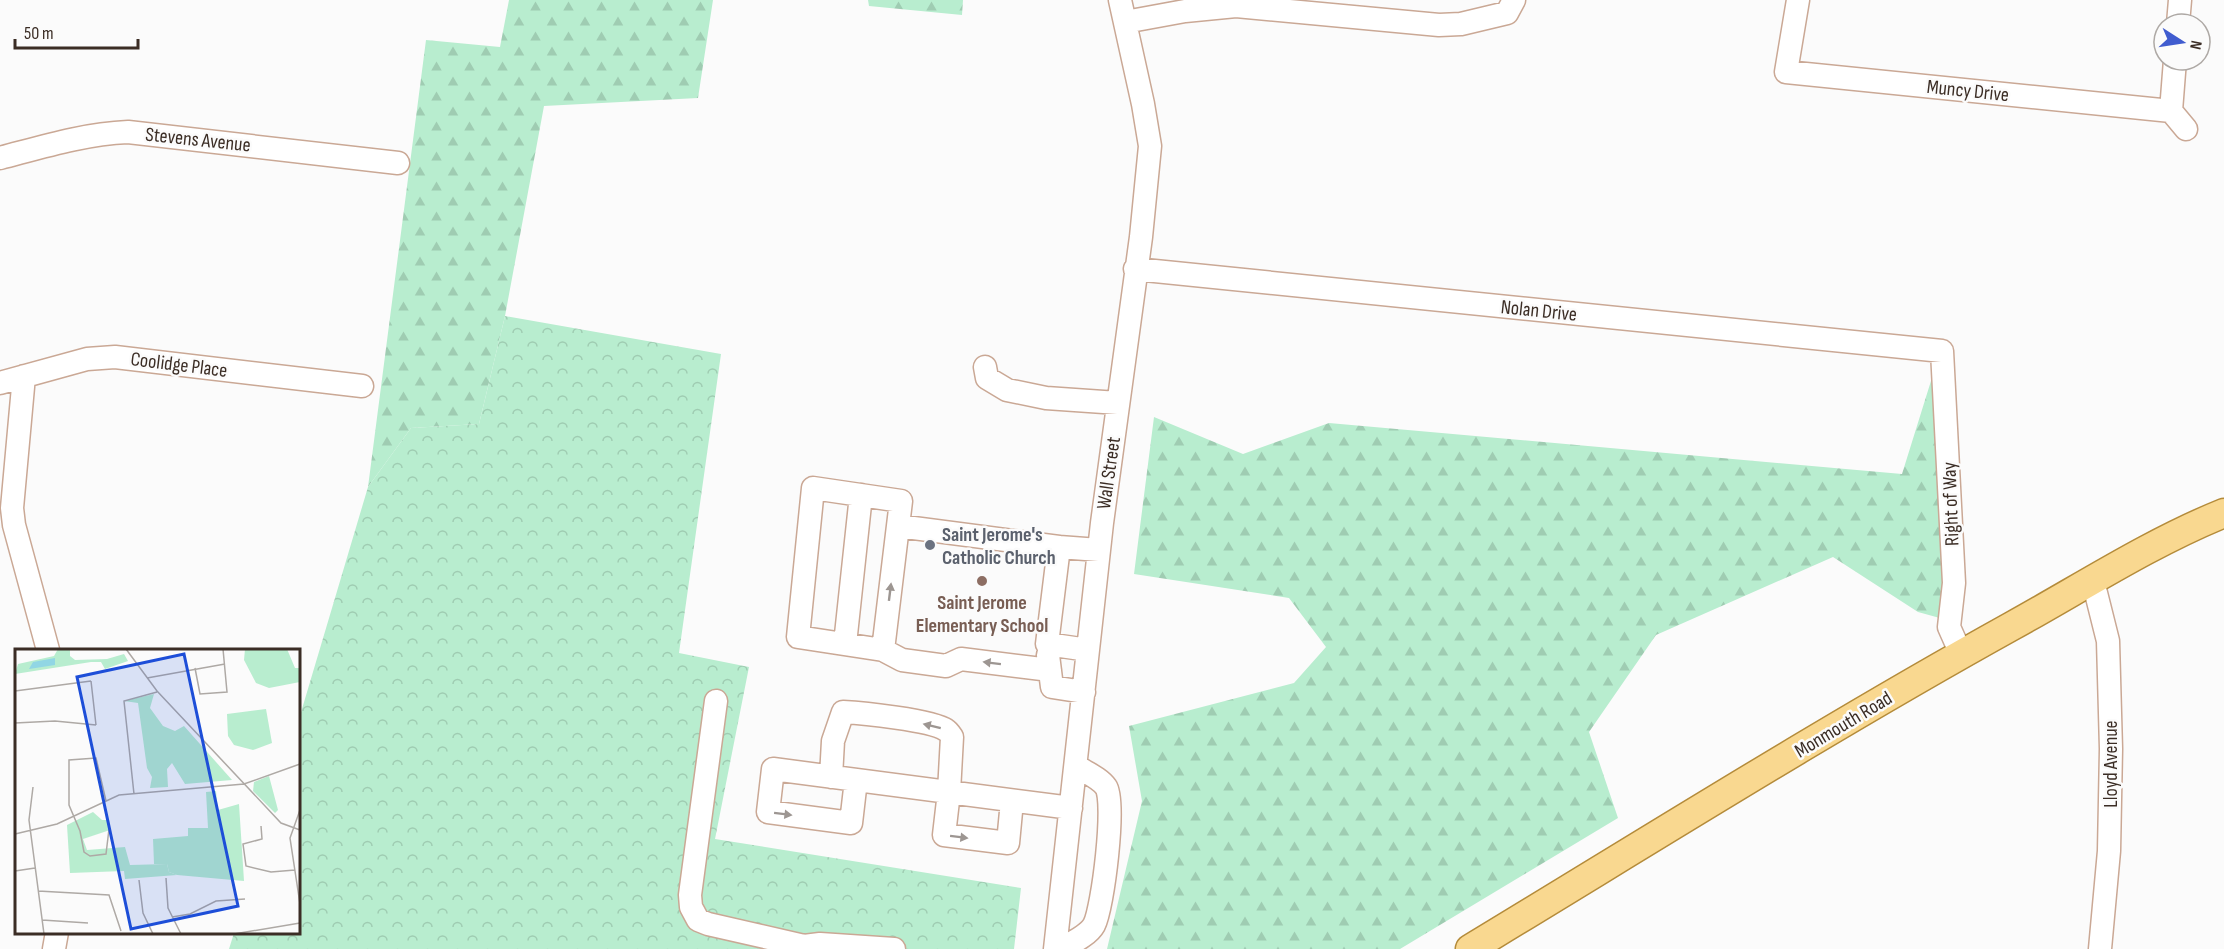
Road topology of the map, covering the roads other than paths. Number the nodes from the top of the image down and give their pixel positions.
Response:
1 (1120, 0) edge
2 (1798, 0) edge
3 (1513, 15) edge
4 (1125, 22) junction
5 (2174, 72) edge
6 (2171, 111) junction
7 (2186, 129) dead end
8 (0, 158) edge
9 (398, 163) dead end
10 (1135, 269) junction
11 (1942, 351) joint
12 (985, 367) dead end
13 (24, 376) junction
14 (0, 383) edge
15 (362, 386) dead end
16 (1118, 403) junction
17 (861, 495) junction
18 (2224, 513) edge
19 (898, 526) junction
20 (1059, 547) junction
21 (1099, 550) junction
22 (2093, 581) junction
23 (844, 644) junction
24 (1047, 645) junction
25 (47, 649) edge
26 (1088, 650) junction
27 (1961, 654) junction
28 (893, 655) junction
29 (1050, 670) junction
30 (1084, 692) junction
31 (716, 701) dead end
32 (1076, 766) junction
33 (831, 777) junction
34 (856, 780) junction
35 (949, 792) junction
36 (1012, 801) junction
37 (1071, 808) junction
38 (57, 934) edge
39 (806, 948) edge
40 (54, 949) edge
41 (894, 949) edge
42 (1055, 949) edge
43 (1060, 949) edge
44 (1470, 949) edge
45 (2100, 949) edge

1 - 4 street, Wall Street
2 - 6 street, Muncy Drive
3 - 4 street
4 - 10 street, Wall Street
5 - 6 street
6 - 7 street
8 - 9 street, Stevens Avenue
10 - 11 street, Nolan Drive
10 - 16 street, Wall Street
11 - 27 street, Right of Way
12 - 16 street
13 - 14 street, Coolidge Place
13 - 15 street, Coolidge Place
13 - 25 street
16 - 21 street, Wall Street
17 - 19 street
17 - 23 street
17 - 23 street
18 - 22 main road, Monmouth Road
19 - 20 street
28 -> 19 street
20 - 21 street
20 - 24 street
21 - 26 street, Wall Street
22 - 27 main road, Monmouth Road
22 - 45 street, Lloyd Avenue
23 - 28 street
24 - 26 street
24 - 29 street
26 - 30 street, Wall Street
27 - 44 main road, Monmouth Road
29 -> 28 street
29 - 30 street
30 - 32 street, Wall Street
31 - 39 street
32 - 37 street, Wall Street
32 - 43 street
33 - 34 street
33 -> 34 street
35 -> 33 street
34 - 35 street
35 - 36 street
35 -> 36 street
36 - 37 street
37 - 42 street, Wall Street
38 - 40 street
39 - 41 street

